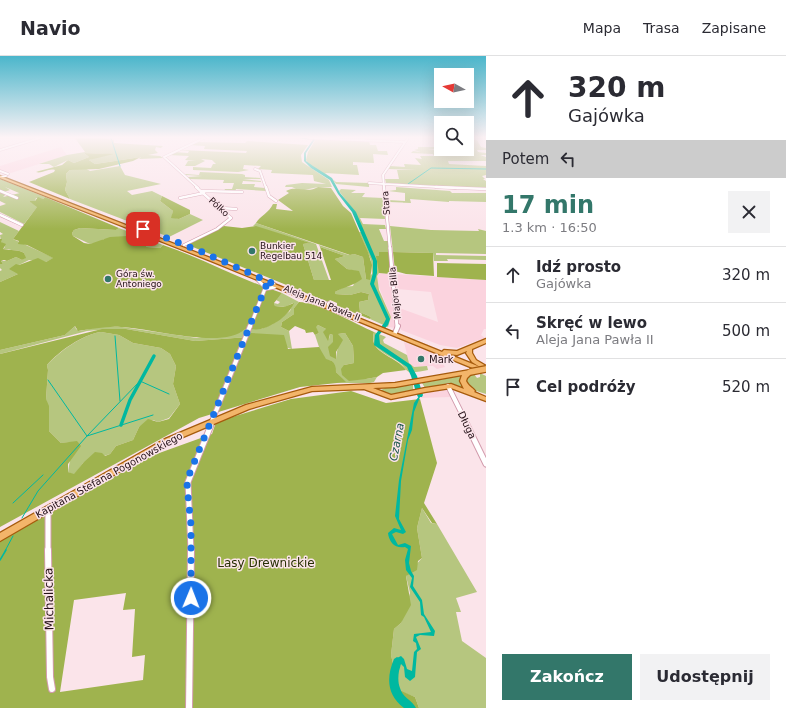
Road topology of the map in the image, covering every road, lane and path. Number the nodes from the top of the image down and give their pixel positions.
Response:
1 (177, 168) edge
2 (387, 168) edge
3 (255, 169) dead end
4 (2, 175) edge
5 (369, 183) dead end
6 (384, 184) junction
7 (486, 189) edge
8 (0, 191) edge
9 (203, 192) junction
10 (242, 192) dead end
11 (17, 198) dead end
12 (180, 198) dead end
13 (276, 201) dead end
14 (220, 208) junction
15 (236, 209) dead end
16 (0, 215) edge
17 (22, 225) dead end
18 (184, 245) junction
19 (391, 252) joint
20 (275, 285) junction
21 (266, 287) junction
22 (377, 327) junction
23 (386, 330) junction
24 (395, 333) junction
25 (486, 341) edge
26 (470, 348) junction
27 (444, 352) junction
28 (486, 369) edge
29 (470, 372) junction
30 (360, 386) junction
31 (380, 386) junction
32 (448, 386) junction
33 (381, 395) junction
34 (486, 396) edge
35 (486, 399) edge
36 (212, 420) junction
37 (486, 464) edge
38 (48, 509) junction
39 (0, 536) edge
40 (52, 689) dead end
41 (189, 708) edge

1 - 9 street, Pólko
2 - 6 street, Stara
3 - 13 street
4 - 18 main road, Aleja Jana Pawła II
4 - 21 main road, Aleja Jana Pawła II
5 - 6 street
6 - 7 street
6 - 19 street, Stara
8 - 11 street
9 - 10 street
9 - 12 street
9 - 14 street, Pólko
14 - 15 street
14 - 18 street, Pólko
16 - 17 street
18 - 20 main road, Aleja Jana Pawła II
19 - 24 street, Majora Billa
20 - 21 main road, Aleja Jana Pawła II
20 - 22 main road, Aleja Jana Pawła II
20 - 22 main road, Aleja Jana Pawła II
21 - 36 street
22 - 23 main road
23 - 24 main road
23 - 28 main road
24 - 27 main road
25 - 26 main road
26 - 27 main road
26 - 28 main road
27 - 28 main road
28 - 29 main road, Kapitana Stefana Pogonowskiego, bridge
29 - 31 main road, Kapitana Stefana Pogonowskiego
29 - 34 main road
30 - 31 main road, Kapitana Stefana Pogonowskiego
30 - 33 main road
30 - 36 main road, Kapitana Stefana Pogonowskiego
31 - 33 main road
32 - 33 main road
32 - 35 main road
32 - 37 street, Długa
36 - 38 main road, Kapitana Stefana Pogonowskiego
36 - 41 street
38 - 39 main road, Kapitana Stefana Pogonowskiego
38 - 40 street, Michalicka

